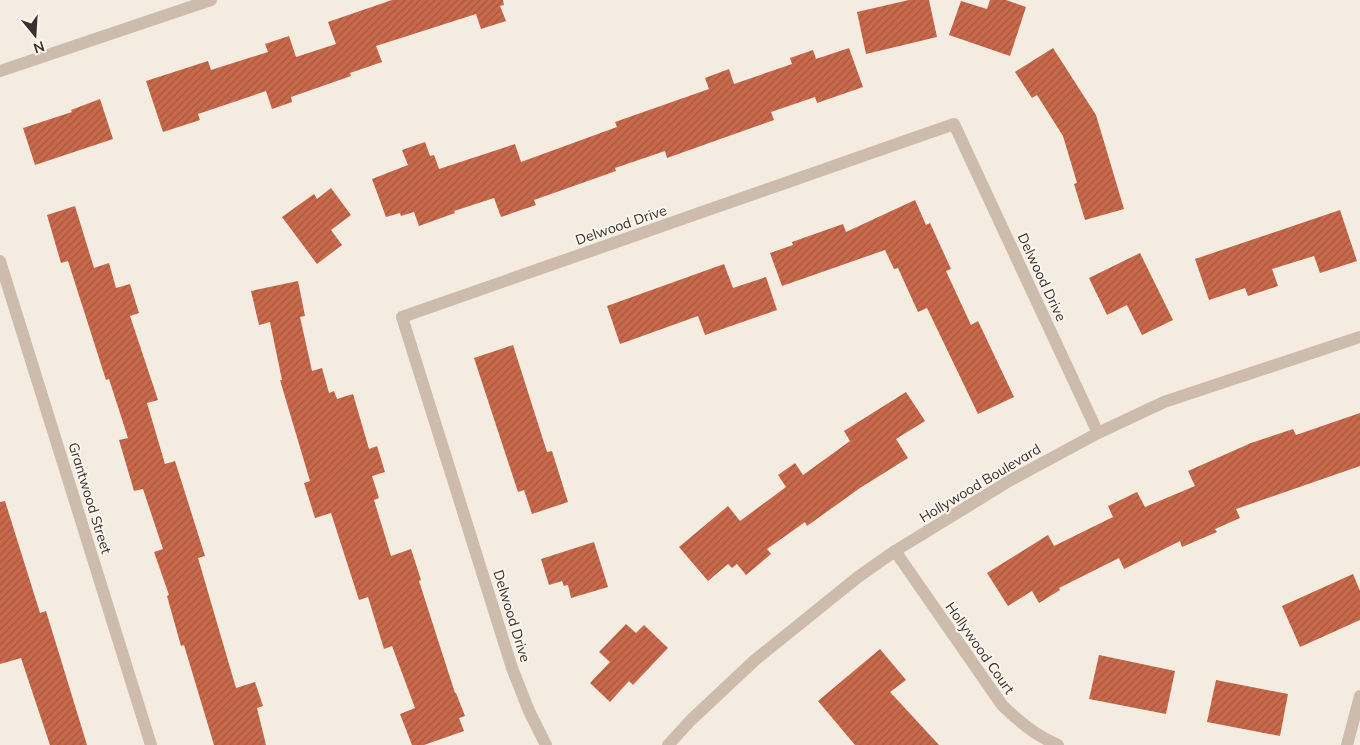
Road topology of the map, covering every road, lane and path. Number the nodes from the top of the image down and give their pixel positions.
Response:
1 (211, 0) edge
2 (0, 71) edge
3 (0, 260) edge
4 (1360, 337) edge
5 (1098, 433) junction
6 (894, 551) junction
7 (1360, 696) edge
8 (151, 745) edge
9 (546, 745) edge
10 (668, 745) edge
11 (1058, 745) edge
12 (1347, 745) edge

1 - 2 street
3 - 8 street, Grantwood Street
4 - 5 street, Hollywood Boulevard
5 - 6 street, Hollywood Boulevard
5 - 9 street, Delwood Drive
6 - 10 street, Hollywood Boulevard
6 - 11 street, Hollywood Court
7 - 12 street

